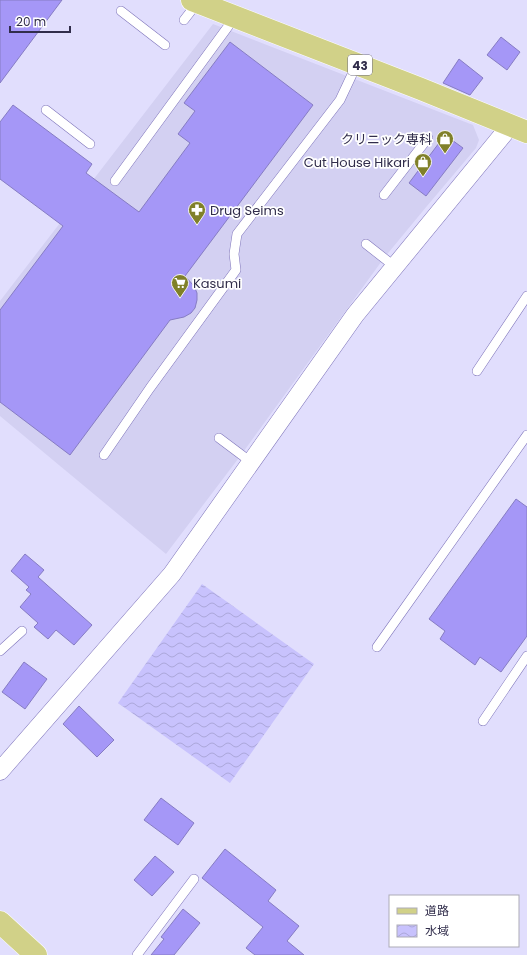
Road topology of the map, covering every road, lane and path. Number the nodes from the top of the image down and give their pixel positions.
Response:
1 (195, 1) edge
2 (121, 11) dead end
3 (235, 17) junction
4 (184, 20) dead end
5 (165, 46) dead end
6 (357, 64) junction
7 (46, 110) dead end
8 (518, 129) edge
9 (428, 138) dead end
10 (90, 144) dead end
11 (115, 181) dead end
12 (384, 195) dead end
13 (366, 244) dead end
14 (394, 266) junction
15 (527, 296) edge
16 (478, 371) dead end
17 (527, 435) edge
18 (219, 438) dead end
19 (104, 455) dead end
20 (251, 462) junction
21 (22, 631) dead end
22 (377, 647) dead end
23 (0, 651) edge
24 (527, 656) edge
25 (483, 721) dead end
26 (0, 771) edge
27 (194, 879) dead end
28 (0, 922) edge
29 (36, 955) edge
30 (137, 955) edge

1 - 3 main road, 43
1 - 4 lane
2 - 5 lane
3 - 6 main road, 43
3 - 11 lane
6 - 8 main road, 43
6 - 19 lane
7 - 10 lane
8 - 14 street
9 - 12 lane
13 - 14 lane
14 - 20 street
15 - 16 lane
17 - 22 lane
18 - 20 lane
20 - 26 street
21 - 23 lane
24 - 25 lane
27 - 30 lane
28 - 29 main road

